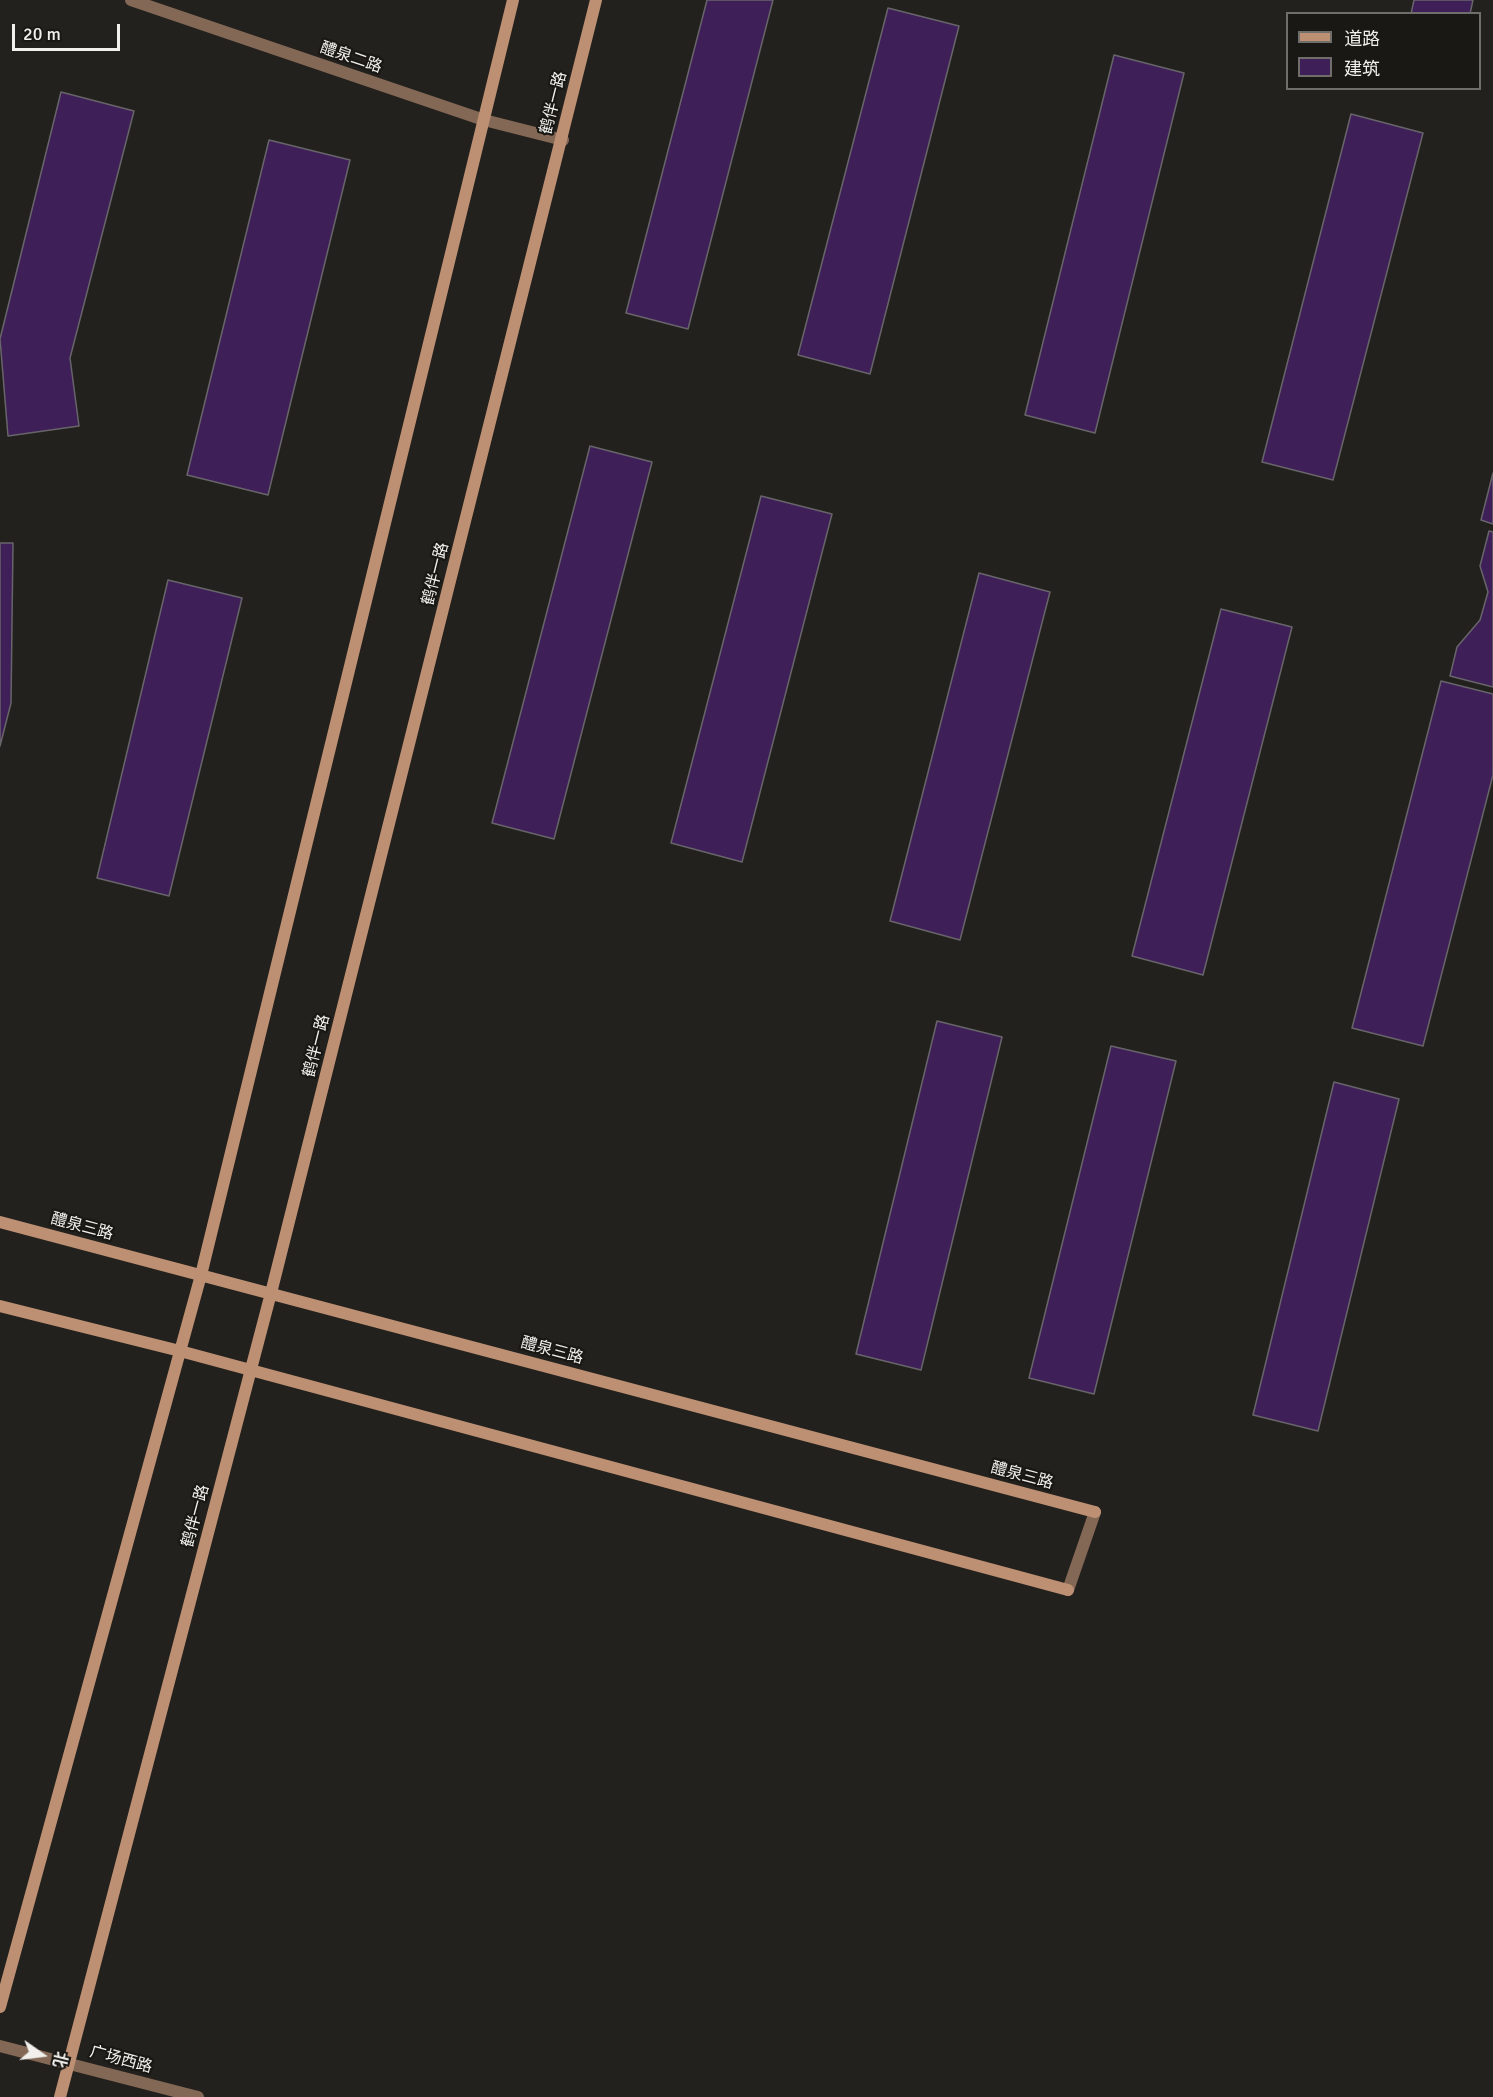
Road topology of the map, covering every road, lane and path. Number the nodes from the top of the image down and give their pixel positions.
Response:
1 (131, 0) edge
2 (513, 0) edge
3 (596, 0) edge
4 (484, 120) junction
5 (563, 140) junction
6 (0, 1222) edge
7 (201, 1275) junction
8 (271, 1293) junction
9 (0, 1306) edge
10 (180, 1351) junction
11 (251, 1373) junction
12 (1095, 1512) joint
13 (1068, 1590) joint
14 (0, 2007) edge
15 (0, 2046) edge
16 (69, 2063) junction
17 (60, 2097) edge
18 (198, 2097) edge

1 - 4 street, 醴泉二路
2 - 4 main road
3 - 5 main road, 鹤伴一路
4 - 5 street, 醴泉二路
4 - 7 main road
5 - 8 main road, 鹤伴一路
6 - 7 main road, 醴泉三路
7 - 8 main road, 醴泉三路
7 - 10 main road
8 - 11 main road, 鹤伴一路
8 - 12 main road, 醴泉三路
9 - 10 main road
10 - 11 main road
10 - 14 main road
11 - 13 main road
11 - 16 main road, 鹤伴一路
12 - 13 street
15 - 16 street, 广场西路
16 - 17 main road, 鹤伴一路
16 - 18 street, 广场西路

